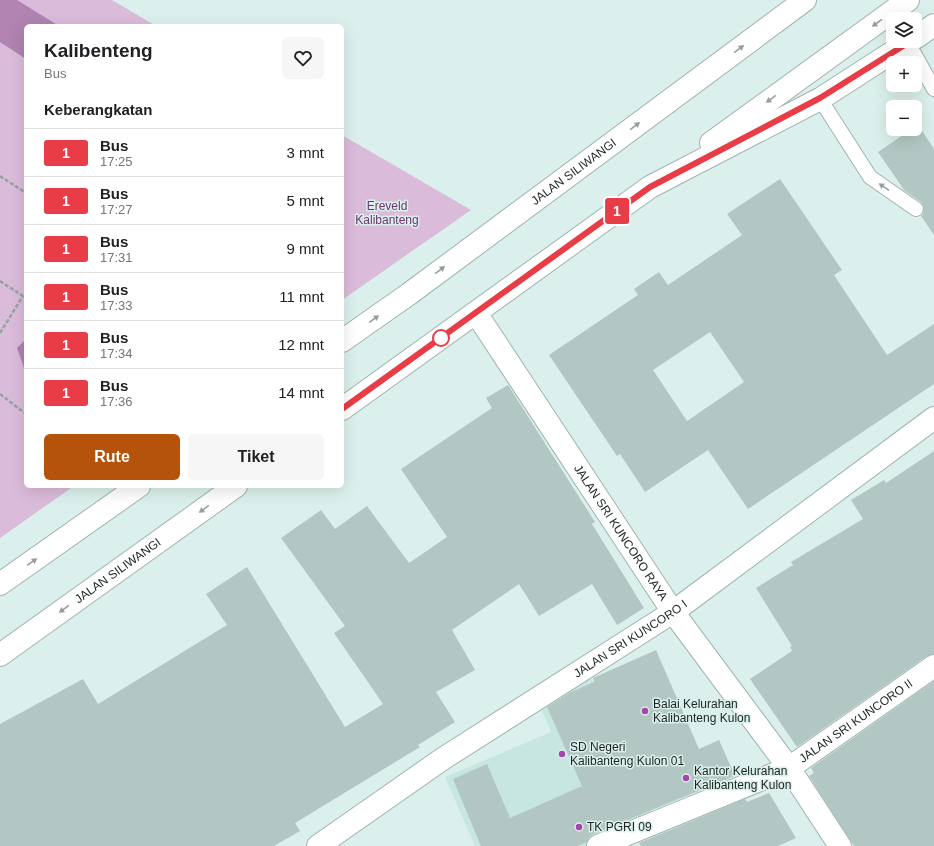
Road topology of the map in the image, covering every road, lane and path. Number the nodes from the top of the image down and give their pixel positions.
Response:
1 (805, 0) edge
2 (908, 0) edge
3 (934, 25) edge
4 (922, 33) edge
5 (900, 48) edge
6 (914, 48) edge
7 (934, 89) edge
8 (820, 98) junction
9 (0, 176) edge
10 (650, 187) junction
11 (24, 192) edge
12 (916, 209) dead end
13 (0, 281) edge
14 (24, 296) edge
15 (476, 313) junction
16 (0, 332) edge
17 (344, 340) edge
18 (0, 394) edge
19 (344, 408) edge
20 (24, 412) edge
21 (934, 418) edge
22 (136, 488) edge
23 (233, 488) edge
24 (0, 584) edge
25 (673, 612) junction
26 (0, 654) edge
27 (934, 666) edge
28 (790, 768) junction
29 (318, 846) edge
30 (598, 846) edge
31 (840, 846) edge

17 -> 1 main road, JALAN SILIWANGI
2 -> 10 main road
3 - 4 main road
5 - 8 main road
6 - 7 lane
8 - 10 main road
12 -> 8 lane
9 - 11 path
10 - 15 main road
13 - 14 path
14 - 16 path
15 - 19 main road
15 - 25 main road, JALAN SRI KUNCORO RAYA
18 - 20 path
21 - 25 main road, JALAN SRI KUNCORO I
24 -> 22 main road
23 -> 26 main road, JALAN SILIWANGI
25 - 28 main road, JALAN SRI KUNCORO RAYA
25 - 29 main road, JALAN SRI KUNCORO I
27 - 28 main road, JALAN SRI KUNCORO II
28 - 30 main road, JALAN SRI KUNCORO II
28 - 31 main road, JALAN SRI KUNCORO RAYA

